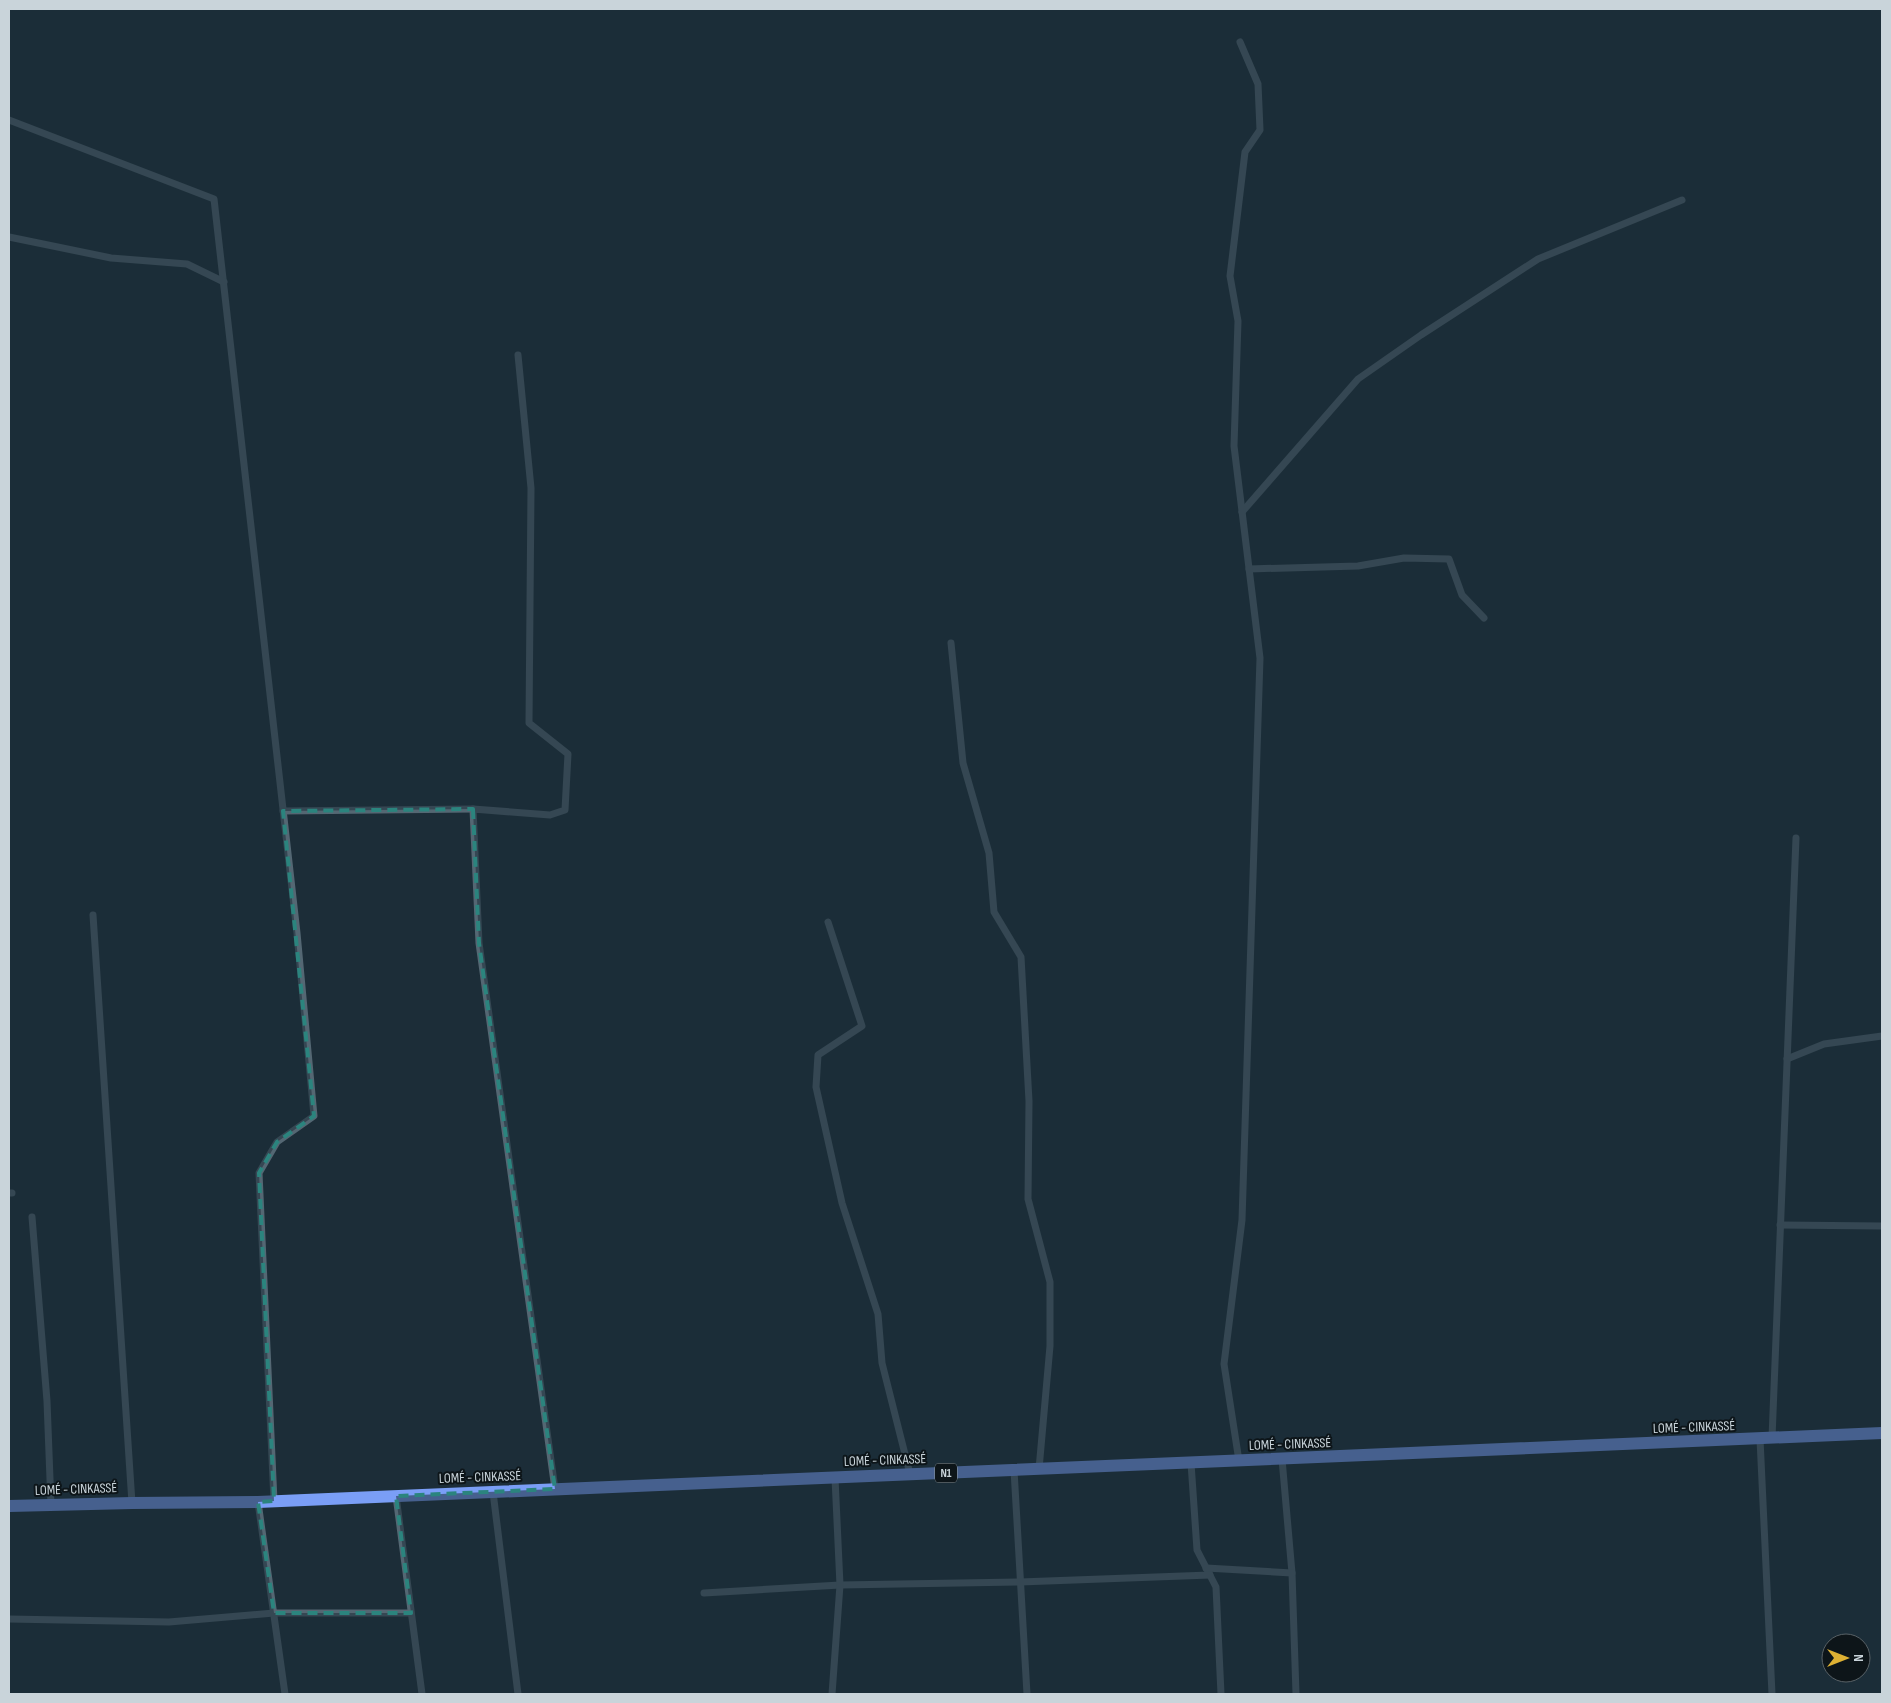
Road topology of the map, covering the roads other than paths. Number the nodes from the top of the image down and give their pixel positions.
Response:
1 (1240, 42) dead end
2 (9, 120) edge
3 (1682, 200) dead end
4 (9, 237) edge
5 (224, 282) junction
6 (518, 355) dead end
7 (1242, 512) junction
8 (1249, 569) junction
9 (1484, 618) dead end
10 (951, 643) dead end
11 (473, 809) junction
12 (283, 811) junction
13 (1796, 838) dead end
14 (93, 915) dead end
15 (828, 922) dead end
16 (1882, 1036) edge
17 (1787, 1060) junction
18 (32, 1217) dead end
19 (1780, 1225) junction
20 (1882, 1226) edge
21 (1882, 1433) edge
22 (1766, 1439) junction
23 (1282, 1459) junction
24 (1239, 1461) junction
25 (1192, 1463) junction
26 (1039, 1469) junction
27 (1014, 1470) junction
28 (910, 1474) junction
29 (835, 1478) junction
30 (555, 1489) junction
31 (493, 1492) junction
32 (396, 1496) junction
33 (274, 1501) junction
34 (258, 1502) junction
35 (132, 1503) junction
36 (51, 1505) junction
37 (9, 1506) edge
38 (1206, 1568) junction
39 (1292, 1573) junction
40 (1210, 1575) junction
41 (1020, 1582) junction
42 (840, 1585) junction
43 (704, 1593) dead end
44 (274, 1613) junction
45 (412, 1613) junction
46 (9, 1619) edge
47 (285, 1694) edge
48 (422, 1694) edge
49 (518, 1694) edge
50 (832, 1694) edge
51 (1027, 1694) edge
52 (1221, 1694) edge
53 (1296, 1694) edge
54 (1772, 1694) edge

1 - 7 street
2 - 5 street
3 - 7 street
4 - 5 street
5 - 12 street
6 - 11 street
7 - 8 street
8 - 9 street
8 - 24 street
10 - 26 street
11 - 12 street
11 - 30 street
12 - 33 street
13 - 17 street
14 - 35 street
15 - 28 street
16 - 17 street
17 - 19 street
18 - 36 street
19 - 20 street
19 - 22 street
21 - 22 highway, LOMÉ - CINKASSÉ / N1
22 - 23 highway, LOMÉ - CINKASSÉ / N1
22 - 54 street
23 - 24 highway, LOMÉ - CINKASSÉ / N1
23 - 39 street
24 - 25 highway, LOMÉ - CINKASSÉ / N1
25 - 26 highway, LOMÉ - CINKASSÉ / N1
25 - 38 street
26 - 27 highway, LOMÉ - CINKASSÉ / N1
27 - 28 highway, LOMÉ - CINKASSÉ / N1
27 - 41 street
28 - 29 highway, LOMÉ - CINKASSÉ / N1
29 - 30 highway, LOMÉ - CINKASSÉ / N1
29 - 42 street
30 - 31 highway, LOMÉ - CINKASSÉ / N1
31 - 32 highway, LOMÉ - CINKASSÉ / N1
31 - 49 street
32 - 33 highway, LOMÉ - CINKASSÉ / N1
32 - 45 street
33 - 34 highway, LOMÉ - CINKASSÉ / N1
34 - 35 highway, LOMÉ - CINKASSÉ / N1
34 - 44 street
35 - 36 highway, LOMÉ - CINKASSÉ / N1
36 - 37 highway, LOMÉ - CINKASSÉ / N1
38 - 39 street
38 - 40 street
39 - 53 street
40 - 41 street
40 - 52 street
41 - 42 street
41 - 51 street
42 - 43 street
42 - 50 street
44 - 45 street
44 - 46 street
44 - 47 street
45 - 48 street

